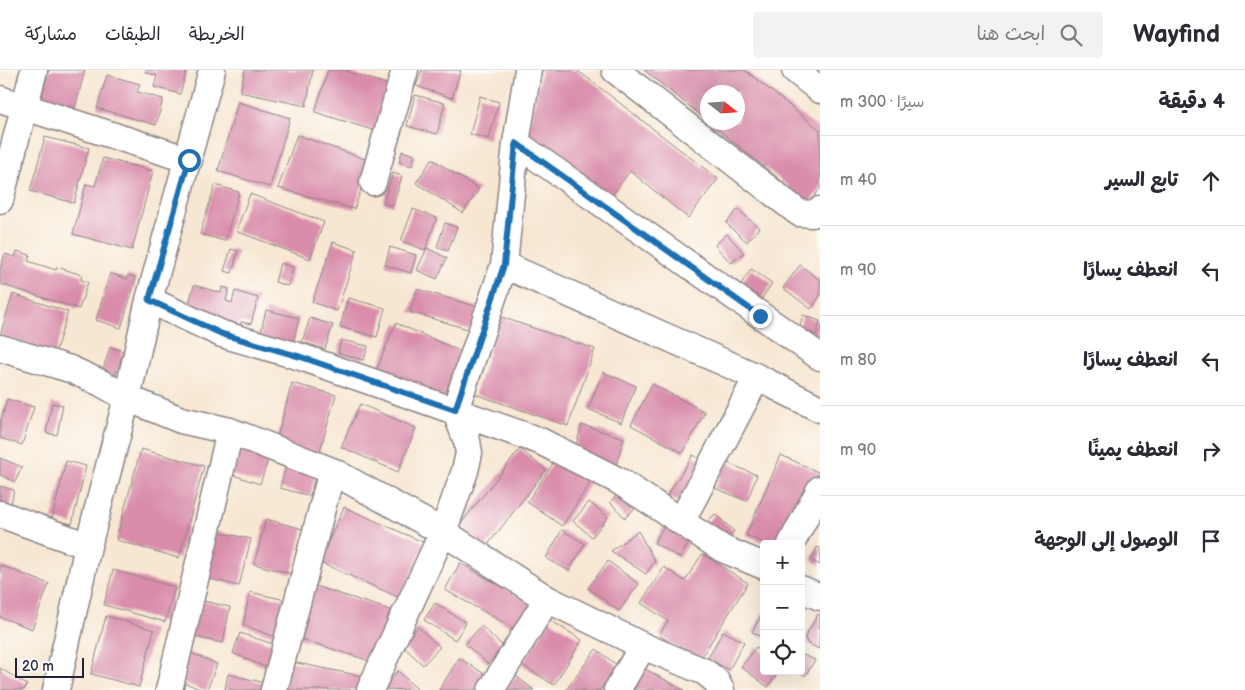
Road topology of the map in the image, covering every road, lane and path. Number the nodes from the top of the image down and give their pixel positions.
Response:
1 (34, 70) edge
2 (212, 70) edge
3 (405, 70) edge
4 (528, 70) edge
5 (615, 70) edge
6 (795, 70) edge
7 (820, 90) edge
8 (12, 103) edge
9 (516, 143) junction
10 (189, 160) junction
11 (373, 182) dead end
12 (0, 200) edge
13 (820, 210) edge
14 (504, 265) junction
15 (149, 300) junction
16 (0, 348) edge
17 (820, 357) edge
18 (757, 377) junction
19 (127, 398) junction
20 (820, 409) edge
21 (455, 410) junction
22 (230, 431) junction
23 (332, 471) junction
24 (820, 488) edge
25 (0, 514) edge
26 (681, 522) junction
27 (443, 532) junction
28 (793, 540) edge
29 (88, 546) junction
30 (760, 564) edge
31 (805, 591) edge
32 (820, 597) edge
33 (547, 599) junction
34 (643, 646) junction
35 (56, 690) edge
36 (169, 690) edge
37 (274, 690) edge
38 (370, 690) edge
39 (490, 690) edge
40 (617, 690) edge
41 (721, 690) edge

1 - 8 street
2 - 10 street
3 - 11 street
4 - 9 street
5 - 13 street
6 - 7 street
8 - 10 street
8 - 12 street
9 - 14 street
9 - 17 street
10 - 15 street
14 - 18 street
14 - 21 street
15 - 19 street
15 - 21 street
16 - 19 street
18 - 20 street
18 - 26 street
19 - 22 street
19 - 29 street
21 - 26 street
21 - 27 street
22 - 23 street
22 - 36 street
23 - 27 street
23 - 37 street
24 - 28 street
25 - 29 street
26 - 30 street
27 - 33 street
27 - 38 street
29 - 35 street
31 - 32 street
33 - 34 street
33 - 39 street
34 - 40 street
34 - 41 street

